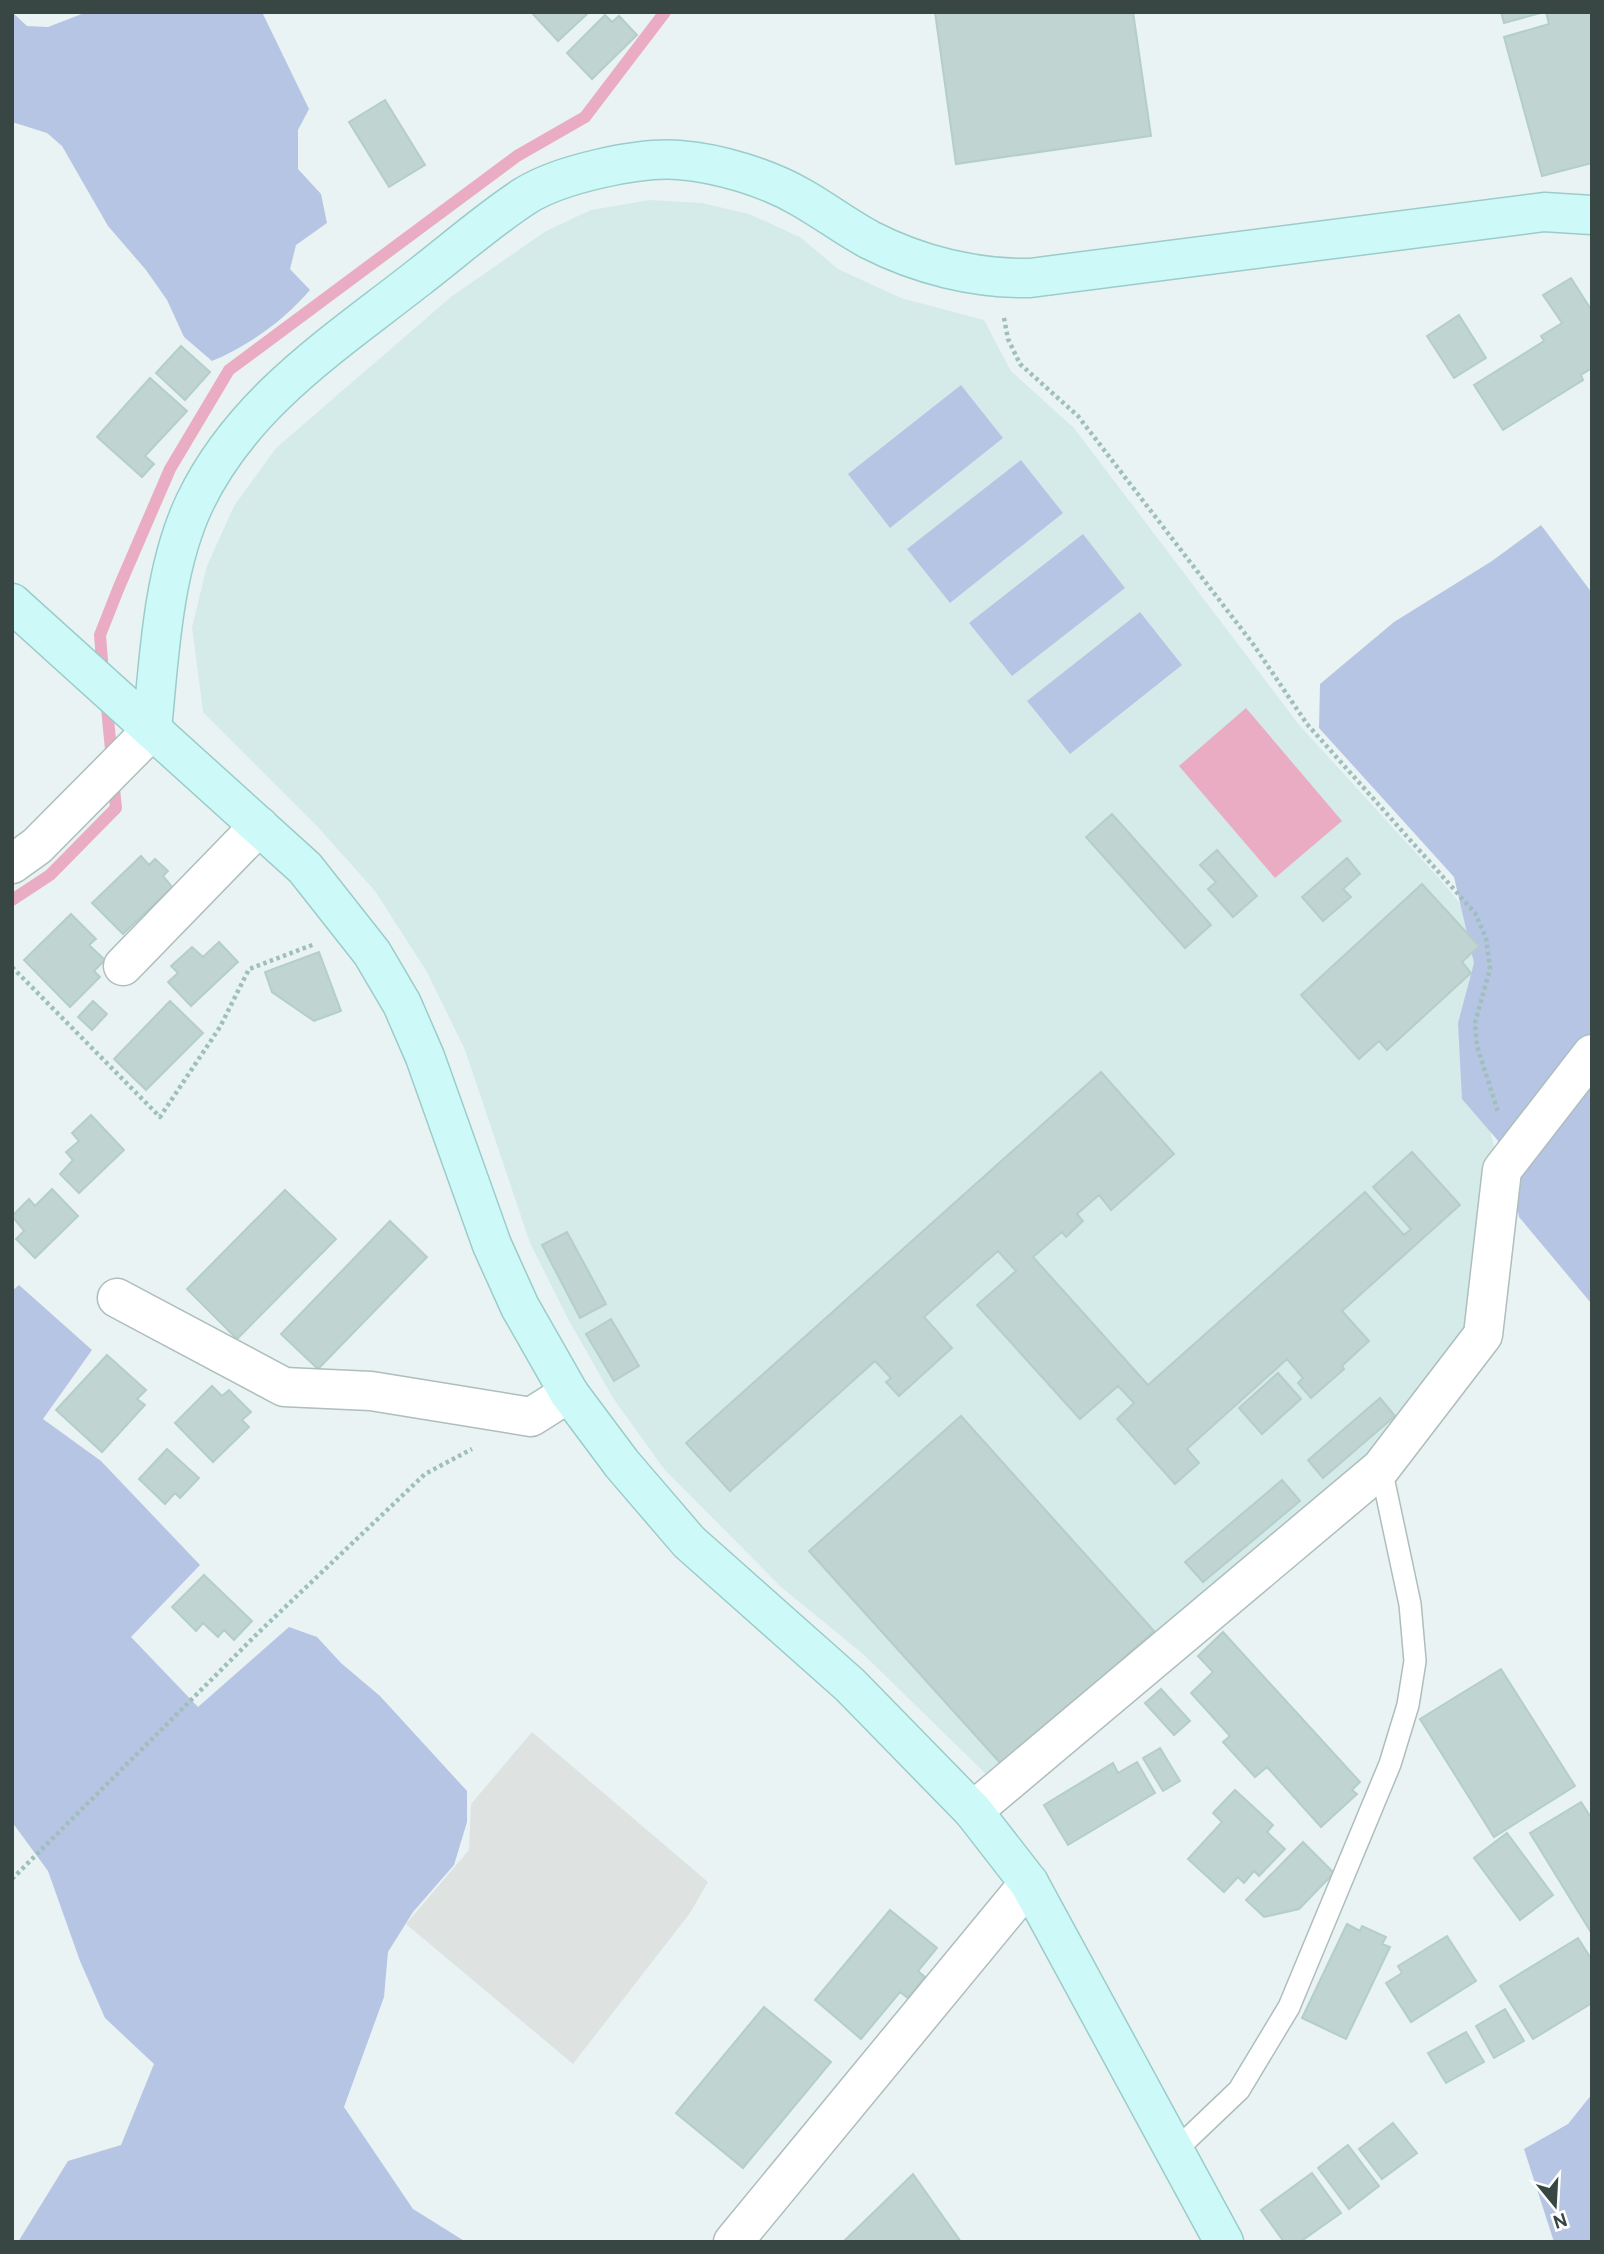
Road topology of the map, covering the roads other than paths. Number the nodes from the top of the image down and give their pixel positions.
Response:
1 (1592, 215) edge
2 (12, 603) edge
3 (152, 730) junction
4 (259, 826) junction
5 (12, 864) edge
6 (123, 966) dead end
7 (1592, 1054) edge
8 (117, 1298) dead end
9 (569, 1392) junction
10 (1381, 1468) junction
11 (973, 1811) junction
12 (1029, 1883) junction
13 (1175, 2151) junction
14 (733, 2242) edge
15 (1224, 2242) edge

1 - 3 street
2 - 3 street
3 - 4 street
3 - 5 street
4 - 6 street
4 - 9 street
7 - 10 street
8 - 9 street
9 - 11 street
10 - 11 street
10 - 13 lane
11 - 12 street
12 - 13 street
12 - 14 street
13 - 15 street

